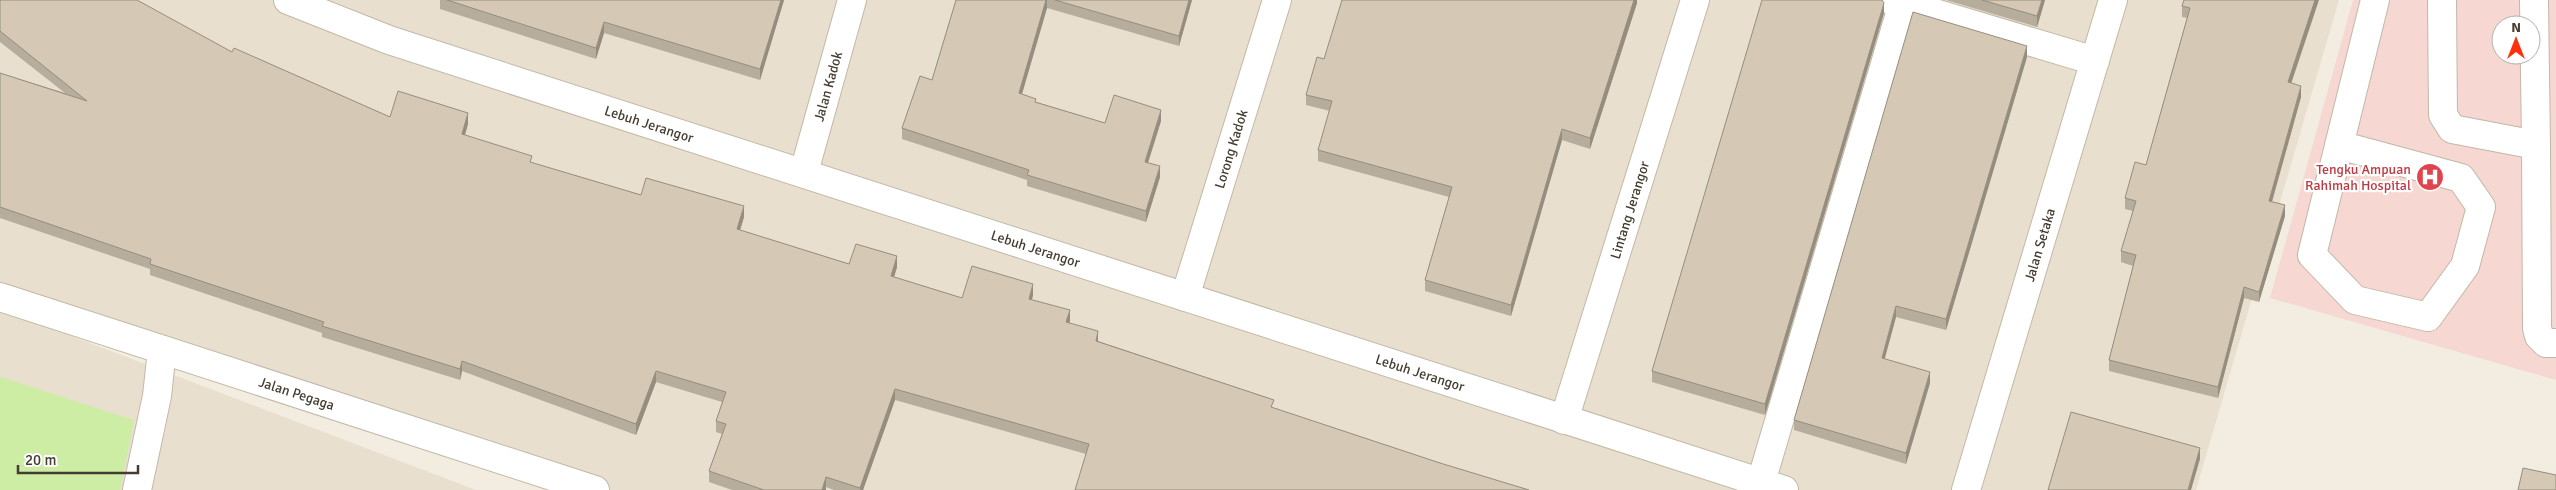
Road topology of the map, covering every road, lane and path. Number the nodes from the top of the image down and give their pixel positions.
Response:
1 (288, 0) edge
2 (852, 0) edge
3 (1277, 0) edge
4 (1695, 0) edge
5 (2113, 0) edge
6 (2375, 0) edge
7 (2442, 0) edge
8 (2534, 0) edge
9 (1899, 1) edge
10 (2095, 61) junction
11 (2339, 145) junction
12 (2536, 145) junction
13 (804, 172) junction
14 (0, 297) edge
15 (1185, 297) junction
16 (2556, 343) edge
17 (162, 350) junction
18 (1564, 420) junction
19 (1772, 486) edge
20 (137, 490) edge
21 (595, 490) edge
22 (1966, 490) edge

1 - 13 street, Lebuh Jerangor
2 - 13 street, Jalan Kadok
3 - 15 street, Lorong Kadok
4 - 18 street, Lintang Jerangor
5 - 10 street, Jalan Setaka
6 - 11 street
7 - 12 street
8 - 12 street
9 - 10 street
9 - 19 street
10 - 22 street, Jalan Setaka
11 - 11 street
12 - 16 street
13 - 15 street, Lebuh Jerangor
14 - 17 street, Jalan Pegaga
15 - 18 street, Lebuh Jerangor
17 - 20 street
17 - 21 street, Jalan Pegaga
18 - 19 street, Lebuh Jerangor

